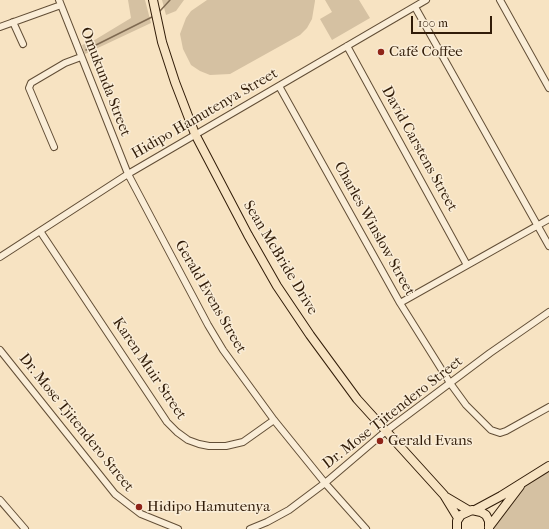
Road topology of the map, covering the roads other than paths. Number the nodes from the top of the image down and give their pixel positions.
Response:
1 (153, 0) edge
2 (426, 0) edge
3 (500, 0) edge
4 (60, 3) edge
5 (415, 7) junction
6 (14, 22) junction
7 (0, 27) edge
8 (22, 44) dead end
9 (347, 46) junction
10 (81, 57) junction
11 (278, 86) junction
12 (549, 88) edge
13 (195, 134) junction
14 (54, 147) dead end
15 (128, 174) junction
16 (549, 219) edge
17 (538, 225) junction
18 (40, 231) junction
19 (549, 246) edge
20 (0, 257) edge
21 (467, 265) junction
22 (400, 303) junction
23 (549, 312) edge
24 (0, 350) edge
25 (450, 384) junction
26 (549, 407) edge
27 (274, 420) junction
28 (386, 431) junction
29 (549, 466) edge
30 (523, 482) junction
31 (325, 483) junction
32 (444, 495) junction
33 (0, 500) edge
34 (472, 510) junction
35 (456, 525) edge
36 (489, 528) edge
37 (25, 529) edge
38 (178, 529) edge
39 (250, 529) edge
40 (366, 529) edge

1 - 13 main road, Sean McBride Drive
2 - 5 street, Hidipo Hamutenya Street
3 - 12 street
4 - 6 street
4 - 10 street, Omukunda Street
5 - 9 street, Hidipo Hamutenya Street
5 - 17 street
6 - 7 street
6 - 8 street
9 - 11 street, Hidipo Hamutenya Street
9 - 21 street, David Carstens Street
10 - 14 street
10 - 15 street, Omukunda Street
11 - 13 street, Hidipo Hamutenya Street
11 - 22 street, Charles Winslow Street
13 - 15 street, Hidipo Hamutenya Street
13 - 28 main road, Sean McBride Drive
15 - 18 street, Hidipo Hamutenya Street
15 - 27 street, Gerald Evens Street
16 - 17 street
17 - 19 street
17 - 21 street
18 - 20 street, Hidipo Hamutenya Street
18 - 27 street, Karen Muir Street
21 - 22 street
22 - 25 street, Charles Winslow Street
23 - 25 street, Dr. Mose Tjitendero Street
24 - 38 street, Dr. Mose Tjitendero Street
25 - 26 street, Charles Winslow Street
25 - 28 street, Dr. Mose Tjitendero Street
27 - 31 street, Gerald Evens Street
28 - 31 street, Dr. Mose Tjitendero Street
28 - 32 main road, Sean McBride Drive
29 - 30 main road
30 - 34 main road
30 - 36 main road
31 - 39 street, Dr. Mose Tjitendero Street
31 - 40 street, Gerald Evens Street
32 - 34 main road, Sean McBride Drive
32 - 35 main road, Sean McBride Drive
33 - 37 street
34 - 35 main road
34 - 36 main road, Sean McBride Drive

